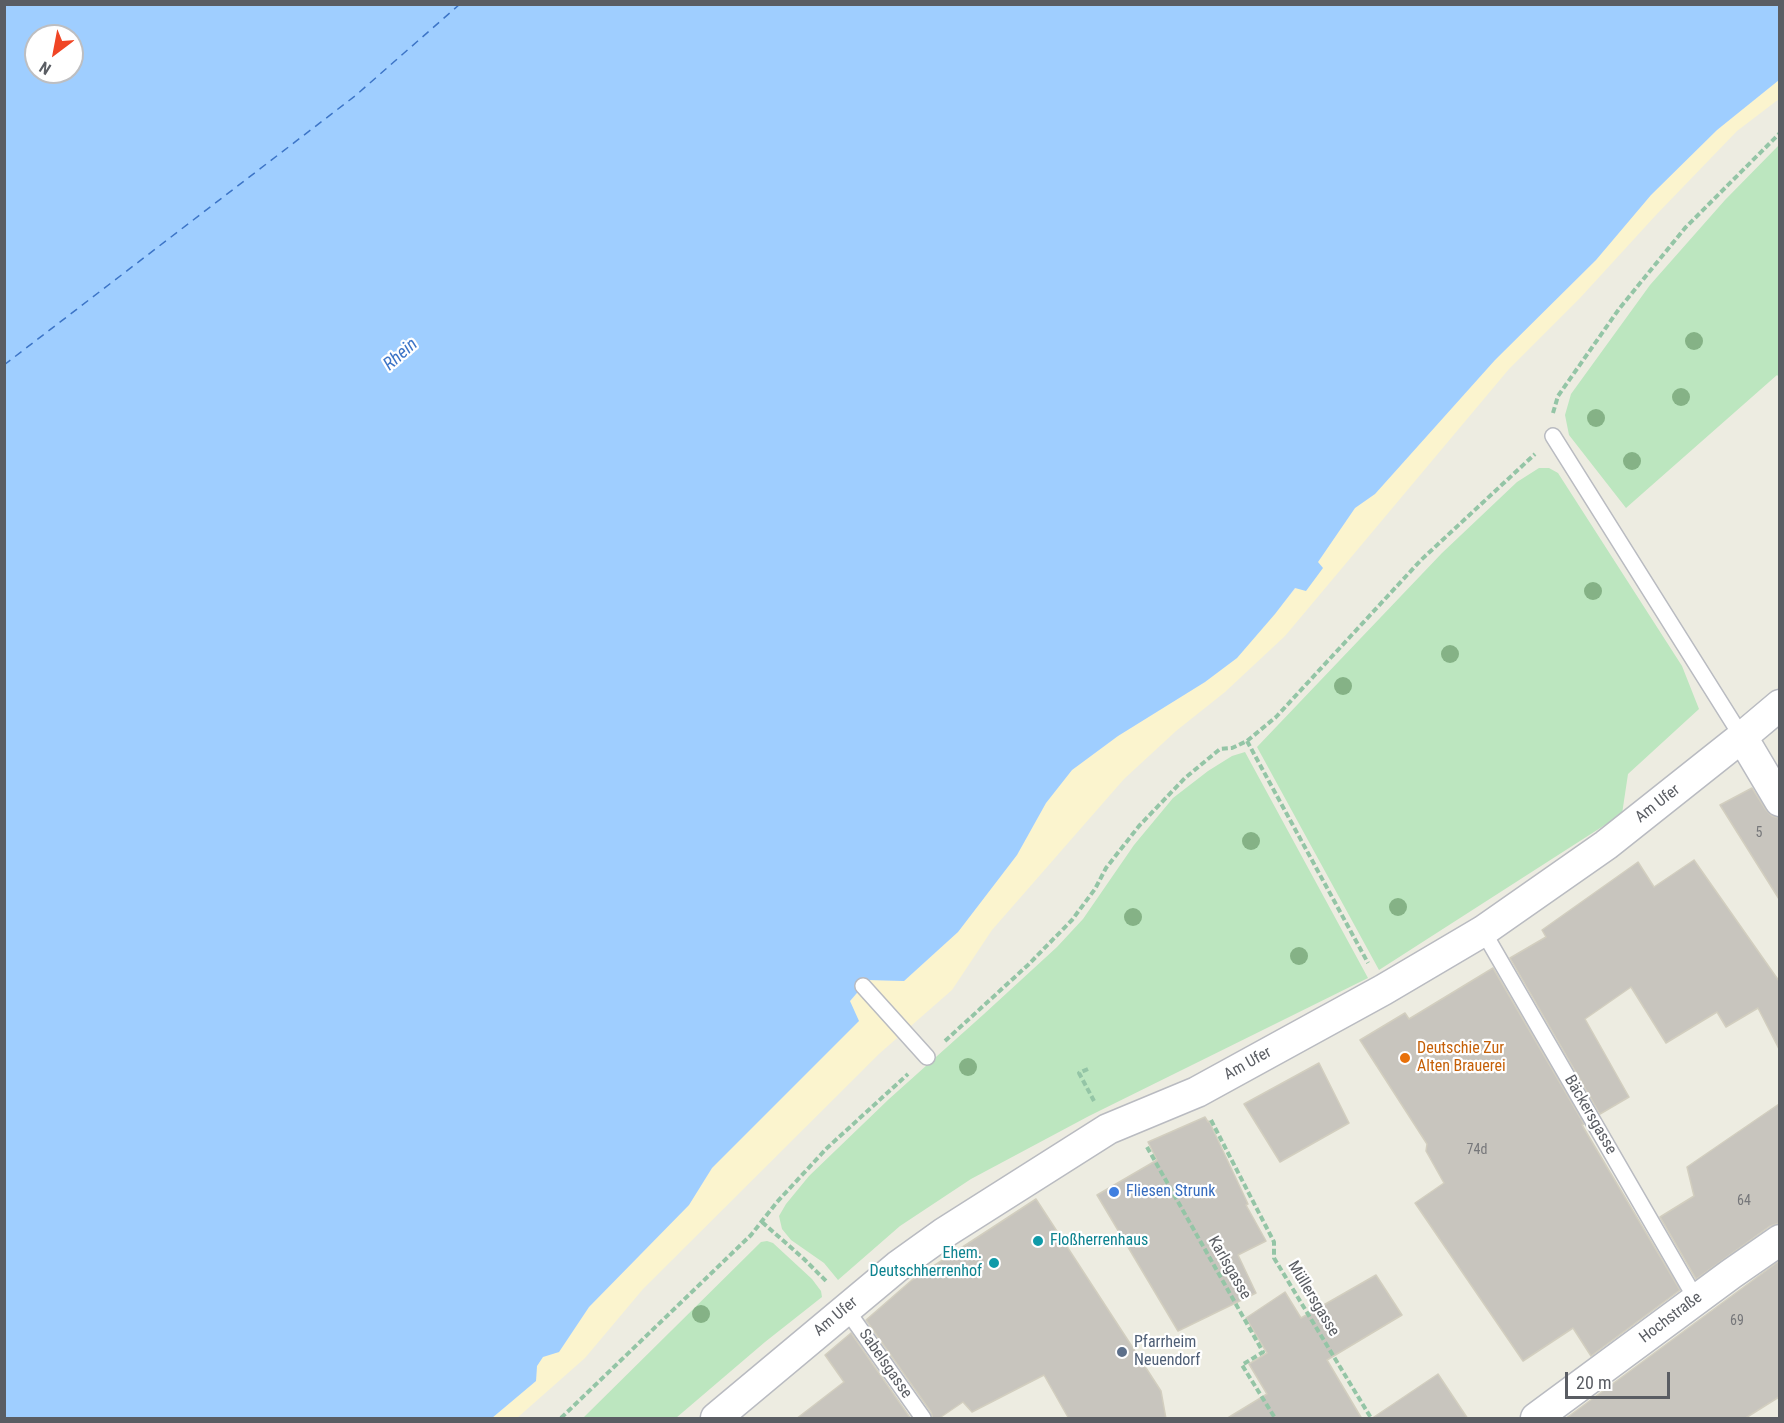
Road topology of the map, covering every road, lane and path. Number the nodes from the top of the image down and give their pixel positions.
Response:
1 (1779, 132) edge
2 (1553, 436) junction
3 (1302, 688) dead end
4 (1779, 705) edge
5 (1742, 737) junction
6 (1247, 741) dead end
7 (1779, 801) edge
8 (1483, 931) junction
9 (863, 986) dead end
10 (1383, 990) junction
11 (927, 1057) dead end
12 (1197, 1092) junction
13 (1131, 1120) junction
14 (762, 1222) dead end
15 (1779, 1240) edge
16 (1696, 1299) junction
17 (846, 1309) junction
18 (726, 1415) edge
19 (923, 1419) edge
20 (1275, 1419) edge
21 (1371, 1419) edge
22 (1536, 1419) edge

1 - 2 path
2 - 3 path
2 - 5 lane
4 - 5 street, Am Ufer
5 - 7 street
5 - 8 street, Am Ufer
6 - 10 path
8 - 10 street, Am Ufer
8 - 16 lane, Bäckersgasse
9 - 11 lane
10 - 12 street, Am Ufer
12 - 13 street, Am Ufer
12 - 21 path, Müllersgasse
13 - 17 street, Am Ufer
13 - 20 path, Karlsgasse
14 - 17 path
15 - 16 street, Hochstraße
16 - 22 street, Hochstraße
17 - 18 street, Am Ufer
17 - 19 lane, Sabelsgasse

